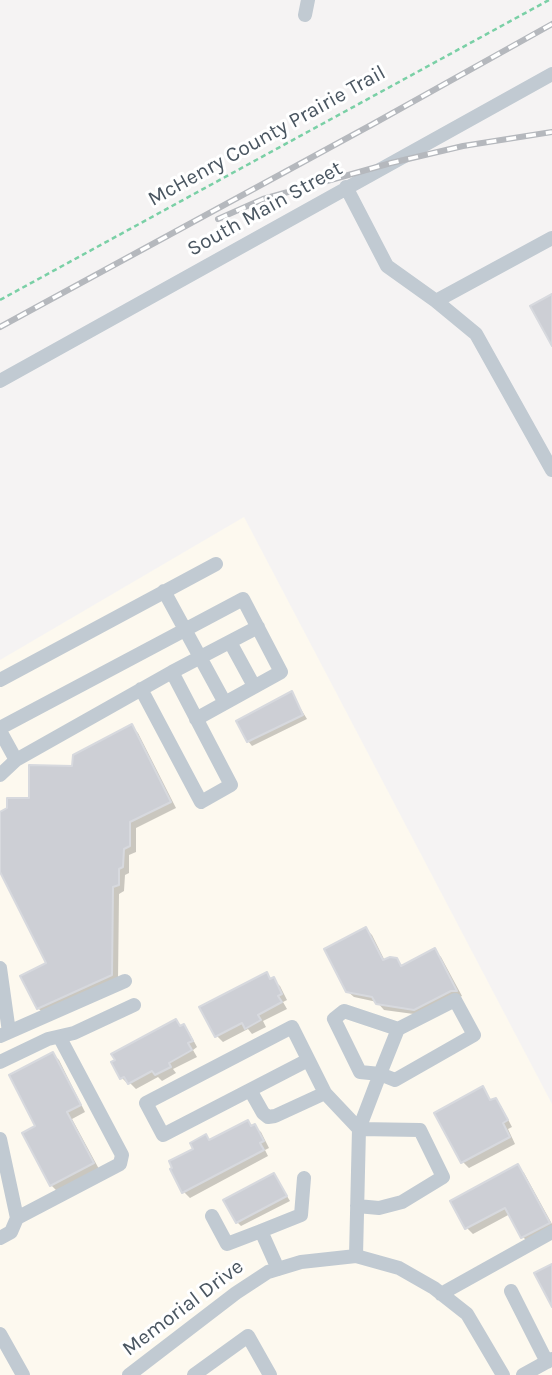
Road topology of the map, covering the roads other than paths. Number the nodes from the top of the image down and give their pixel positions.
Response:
1 (308, 0) edge
2 (305, 15) dead end
3 (550, 80) edge
4 (346, 187) junction
5 (552, 238) edge
6 (436, 301) junction
7 (0, 381) edge
8 (552, 470) edge
9 (216, 564) dead end
10 (164, 592) junction
11 (258, 627) junction
12 (185, 629) junction
13 (230, 642) junction
14 (201, 657) junction
15 (172, 672) junction
16 (0, 680) edge
17 (254, 686) junction
18 (141, 689) junction
19 (225, 703) junction
20 (196, 719) junction
21 (0, 730) edge
22 (16, 760) junction
23 (0, 775) edge
24 (0, 968) edge
25 (125, 981) dead end
26 (134, 1005) dead end
27 (398, 1029) junction
28 (4, 1034) edge
29 (60, 1038) junction
30 (309, 1059) junction
31 (0, 1062) edge
32 (380, 1074) junction
33 (250, 1090) junction
34 (326, 1093) junction
35 (359, 1129) junction
36 (0, 1139) edge
37 (304, 1178) dead end
38 (357, 1206) junction
39 (212, 1216) dead end
40 (17, 1218) junction
41 (261, 1231) junction
42 (552, 1232) edge
43 (0, 1238) edge
44 (356, 1255) junction
45 (278, 1269) junction
46 (510, 1292) dead end
47 (441, 1294) junction
48 (0, 1334) edge
49 (550, 1361) edge
50 (137, 1373) edge
51 (23, 1375) edge
52 (194, 1375) edge
53 (270, 1375) edge
54 (503, 1375) edge
55 (523, 1375) edge

1 - 2 street
3 - 4 street, South Main Street
4 - 6 street
4 - 7 street, South Main Street
5 - 6 street
6 - 8 street
9 - 10 street
10 - 12 street
10 - 16 street
11 - 12 street
11 - 13 street
11 - 17 street
12 - 14 street
12 - 21 street
13 - 14 street
13 - 17 street
14 - 15 street
14 - 19 street
15 - 18 street
15 - 20 street
17 - 19 street
18 - 20 street
18 - 22 street
19 - 20 street
21 - 22 street
22 - 23 street
24 - 28 street
25 - 28 street
26 - 29 street
27 - 32 street
27 - 32 street
27 - 32 street
29 - 31 street
29 - 40 street
30 - 33 street
30 - 33 street
30 - 34 street
32 - 35 street
33 - 34 street
34 - 35 street
35 - 38 street
35 - 38 street
36 - 40 street
37 - 41 street
38 - 44 street
39 - 41 street
40 - 43 street
41 - 45 street
42 - 47 street
44 - 45 street, Memorial Drive
44 - 47 street, Memorial Drive
45 - 50 street, Memorial Drive
46 - 49 street
47 - 54 street, Memorial Drive
48 - 51 street
49 - 55 street
52 - 53 street

